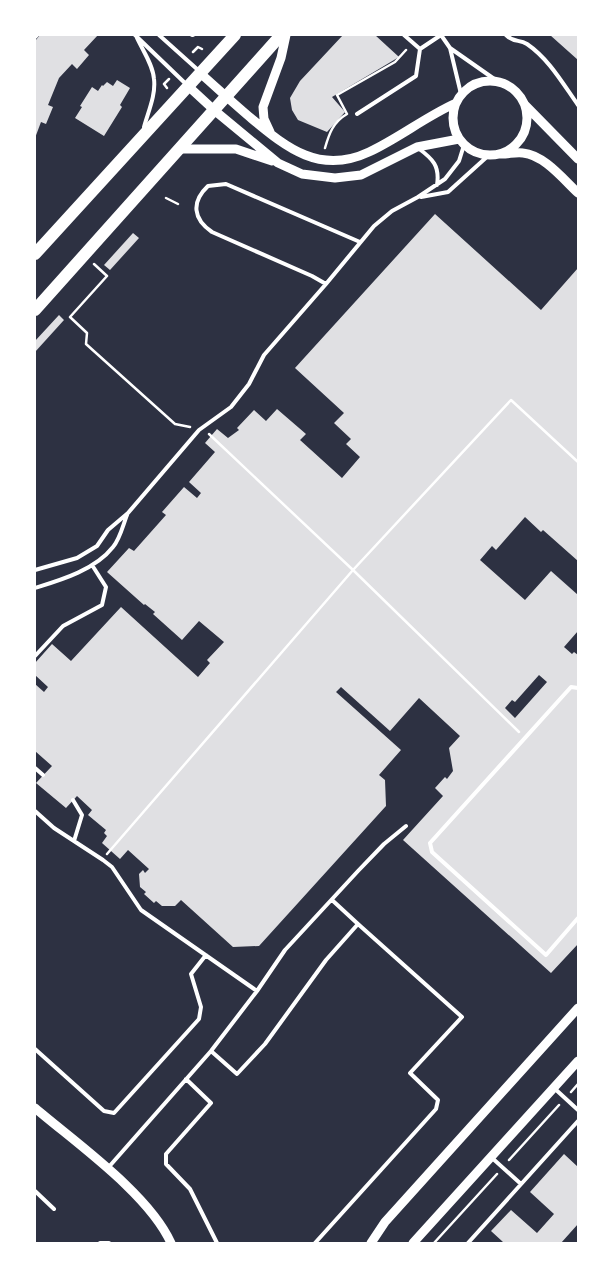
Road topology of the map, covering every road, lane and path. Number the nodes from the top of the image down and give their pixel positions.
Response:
1 (159, 35) edge
2 (235, 35) edge
3 (281, 35) edge
4 (286, 35) edge
5 (404, 35) edge
6 (441, 35) edge
7 (506, 35) edge
8 (136, 37) edge
9 (197, 42) dead end
10 (198, 47) junction
11 (450, 48) junction
12 (202, 49) dead end
13 (420, 49) junction
14 (406, 50) dead end
15 (193, 52) dead end
16 (200, 72) junction
17 (169, 79) dead end
18 (500, 83) junction
19 (188, 86) junction
20 (166, 88) dead end
21 (462, 94) junction
22 (226, 97) junction
23 (456, 103) junction
24 (523, 103) junction
25 (578, 105) edge
26 (214, 110) junction
27 (357, 114) dead end
28 (272, 136) junction
29 (142, 137) junction
30 (461, 142) junction
31 (417, 147) junction
32 (325, 148) dead end
33 (180, 149) junction
34 (493, 155) junction
35 (577, 157) edge
36 (278, 163) junction
37 (437, 185) junction
38 (578, 193) edge
39 (418, 197) junction
40 (166, 198) dead end
41 (178, 204) dead end
42 (360, 242) junction
43 (35, 254) edge
44 (85, 256) junction
45 (326, 284) junction
46 (35, 310) edge
47 (199, 430) junction
48 (578, 462) edge
49 (128, 513) junction
50 (92, 565) junction
51 (35, 570) edge
52 (353, 570) junction
53 (35, 588) edge
54 (35, 656) edge
55 (578, 688) edge
56 (526, 738) junction
57 (35, 768) edge
58 (43, 775) dead end
59 (73, 800) dead end
60 (35, 811) edge
61 (406, 826) dead end
62 (74, 841) junction
63 (103, 860) junction
64 (332, 900) junction
65 (578, 918) edge
66 (358, 924) junction
67 (206, 956) junction
68 (257, 991) junction
69 (578, 1008) edge
70 (35, 1049) edge
71 (212, 1051) junction
72 (578, 1061) edge
73 (186, 1079) junction
74 (554, 1088) junction
75 (35, 1108) edge
76 (578, 1110) edge
77 (578, 1121) edge
78 (491, 1157) junction
79 (107, 1169) junction
80 (521, 1184) junction
81 (35, 1191) edge
82 (54, 1209) dead end
83 (417, 1241) edge
84 (100, 1243) edge
85 (109, 1243) edge
86 (171, 1243) edge
87 (217, 1243) edge
88 (315, 1243) edge
89 (371, 1243) edge
90 (468, 1243) edge

1 - 16 lane
2 - 16 main road
3 - 22 main road
4 - 28 street
5 - 13 lane
6 - 11 lane
6 - 13 lane
7 - 25 lane
8 - 19 lane
8 - 29 lane
9 - 10 path
10 - 12 path
10 - 15 path
11 - 18 lane
11 - 21 lane
13 - 27 lane
14 - 32 path
16 - 19 main road
16 - 22 street
17 - 20 path
18 - 21 street
18 - 24 street
19 - 26 street
19 - 29 main road
21 - 23 street
22 - 26 main road
22 - 28 street
23 - 28 street
23 - 30 street
24 - 34 street
24 - 35 street
26 - 33 main road
26 - 36 street
29 - 43 main road
30 - 31 street
30 - 34 street
30 - 37 lane
31 - 36 street
31 - 37 lane
33 - 36 street
33 - 44 main road
34 - 38 street
34 - 39 lane
37 - 39 lane
39 - 42 lane
40 - 41 path
42 - 45 lane
42 - 45 lane
44 - 46 main road
44 - 47 path
45 - 47 lane
47 - 49 lane
47 - 52 path
48 - 52 path
49 - 50 lane
49 - 51 lane
50 - 53 lane
50 - 54 lane
52 - 56 path
52 - 63 path
55 - 56 lane
56 - 65 lane
57 - 58 lane
59 - 62 lane
60 - 62 lane
61 - 64 lane
62 - 63 lane
63 - 67 lane
64 - 66 lane
64 - 68 lane
66 - 71 lane
66 - 88 lane
67 - 68 lane
67 - 70 lane
68 - 71 lane
69 - 89 street
71 - 73 lane
72 - 74 street
73 - 79 lane
73 - 87 lane
74 - 76 lane
74 - 78 street
75 - 79 street
77 - 80 lane
78 - 80 lane
78 - 83 street
79 - 86 street
80 - 90 lane
81 - 82 lane
84 - 85 lane

